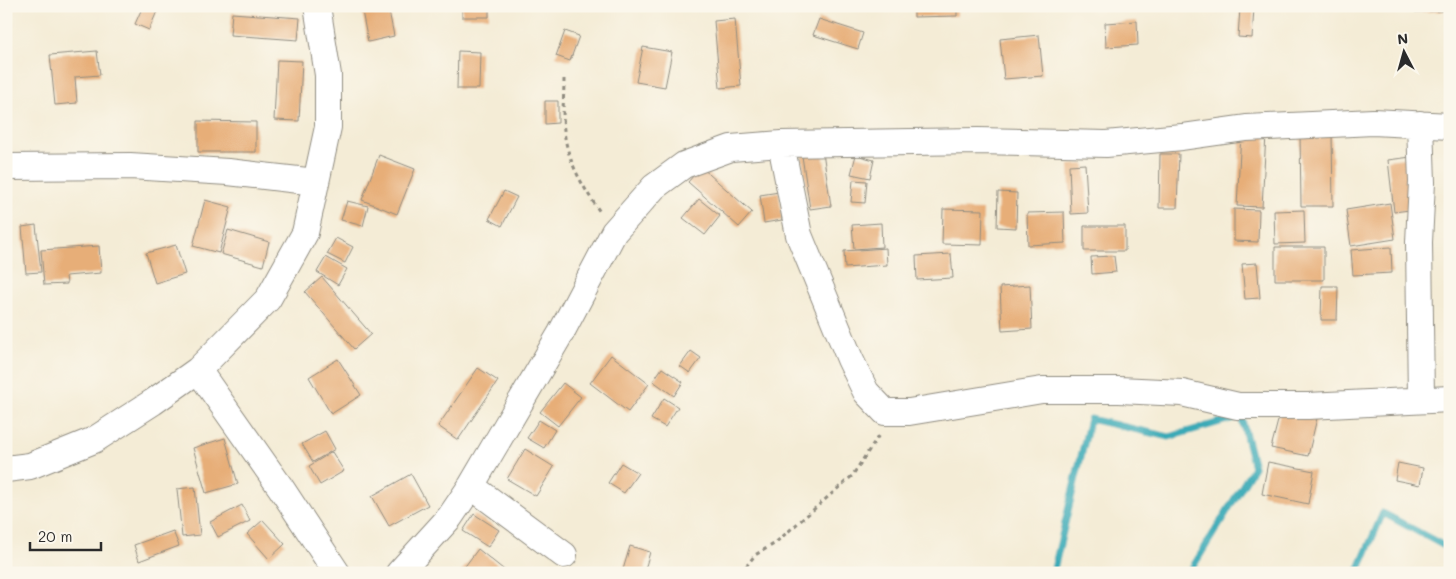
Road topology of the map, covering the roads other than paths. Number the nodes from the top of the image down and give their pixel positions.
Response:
1 (317, 6) edge
2 (1420, 124) junction
3 (1450, 126) edge
4 (781, 144) junction
5 (6, 167) edge
6 (316, 182) junction
7 (198, 370) junction
8 (1450, 399) edge
9 (1421, 400) junction
10 (6, 470) edge
11 (471, 486) junction
12 (564, 555) dead end
13 (337, 573) edge
14 (399, 573) edge

1 - 6 street
2 - 3 street
2 - 4 street
2 - 9 street
4 - 9 street
4 - 11 street
5 - 6 street
6 - 7 street
7 - 10 street
7 - 13 street
8 - 9 street
11 - 12 street
11 - 14 street

